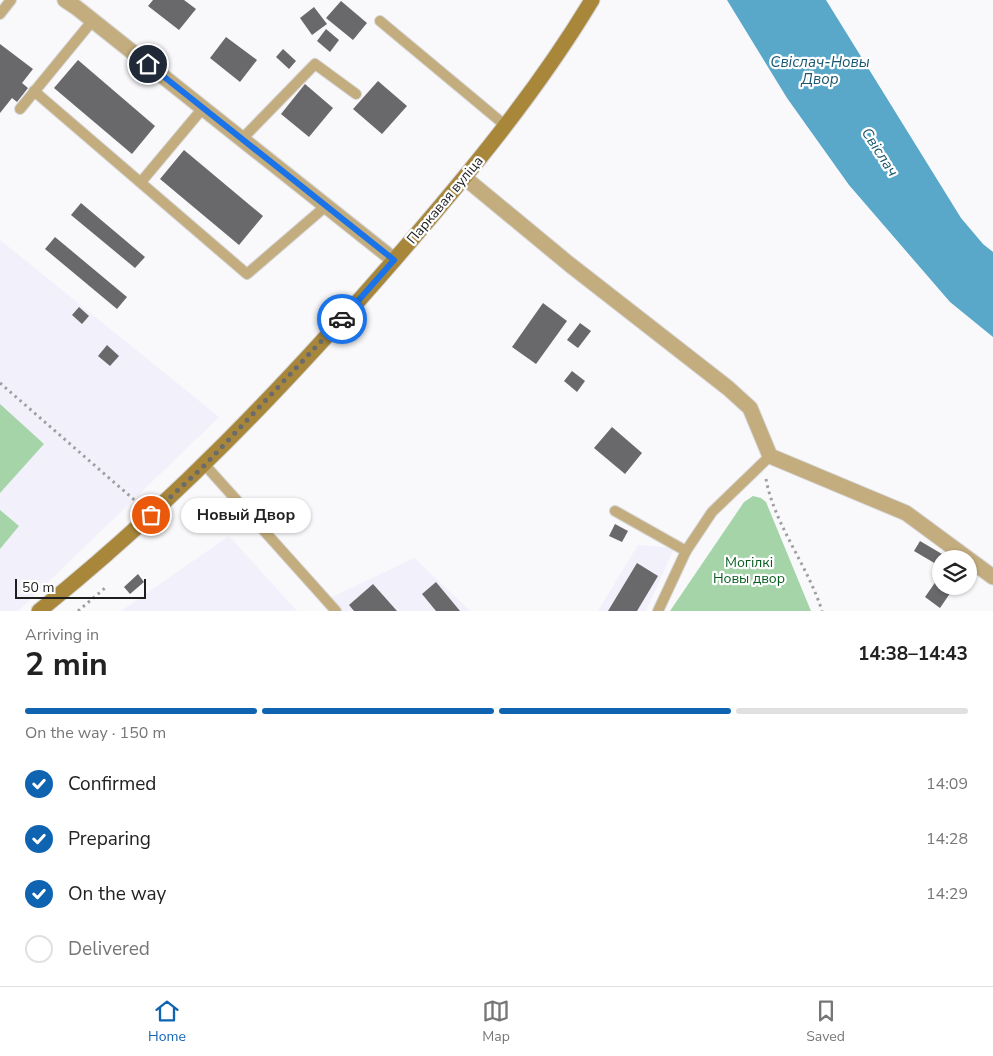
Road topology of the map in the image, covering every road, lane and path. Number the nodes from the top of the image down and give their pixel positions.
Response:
1 (10, 0) edge
2 (64, 0) edge
3 (592, 0) edge
4 (0, 14) edge
5 (93, 20) junction
6 (380, 21) dead end
7 (34, 91) junction
8 (356, 94) dead end
9 (203, 108) junction
10 (20, 109) dead end
11 (506, 126) junction
12 (242, 139) junction
13 (465, 178) junction
14 (141, 182) junction
15 (326, 206) junction
16 (394, 260) junction
17 (0, 383) edge
18 (770, 456) junction
19 (205, 465) junction
20 (616, 511) dead end
21 (151, 515) junction
22 (686, 551) junction
23 (993, 577) edge
24 (105, 588) dead end
25 (38, 611) edge
26 (78, 611) edge
27 (336, 611) edge
28 (658, 611) edge
29 (822, 611) edge

1 - 4 lane
2 - 5 street
3 - 11 main road, Паркавая вуліца
5 - 7 lane
5 - 9 street
6 - 11 lane
7 - 10 lane
7 - 14 lane
8 - 12 lane
9 - 12 street
9 - 14 lane
11 - 13 main road, Паркавая вуліца
12 - 15 street
13 - 16 main road, Паркавая вуліца
13 - 18 street
14 - 15 lane
15 - 16 street
16 - 19 main road, Паркавая вуліца
17 - 21 path
18 - 22 lane
18 - 23 street
18 - 29 path
19 - 21 main road, Паркавая вуліца
19 - 27 lane
20 - 22 lane
21 - 25 main road, Паркавая вуліца
22 - 28 lane
24 - 26 path

